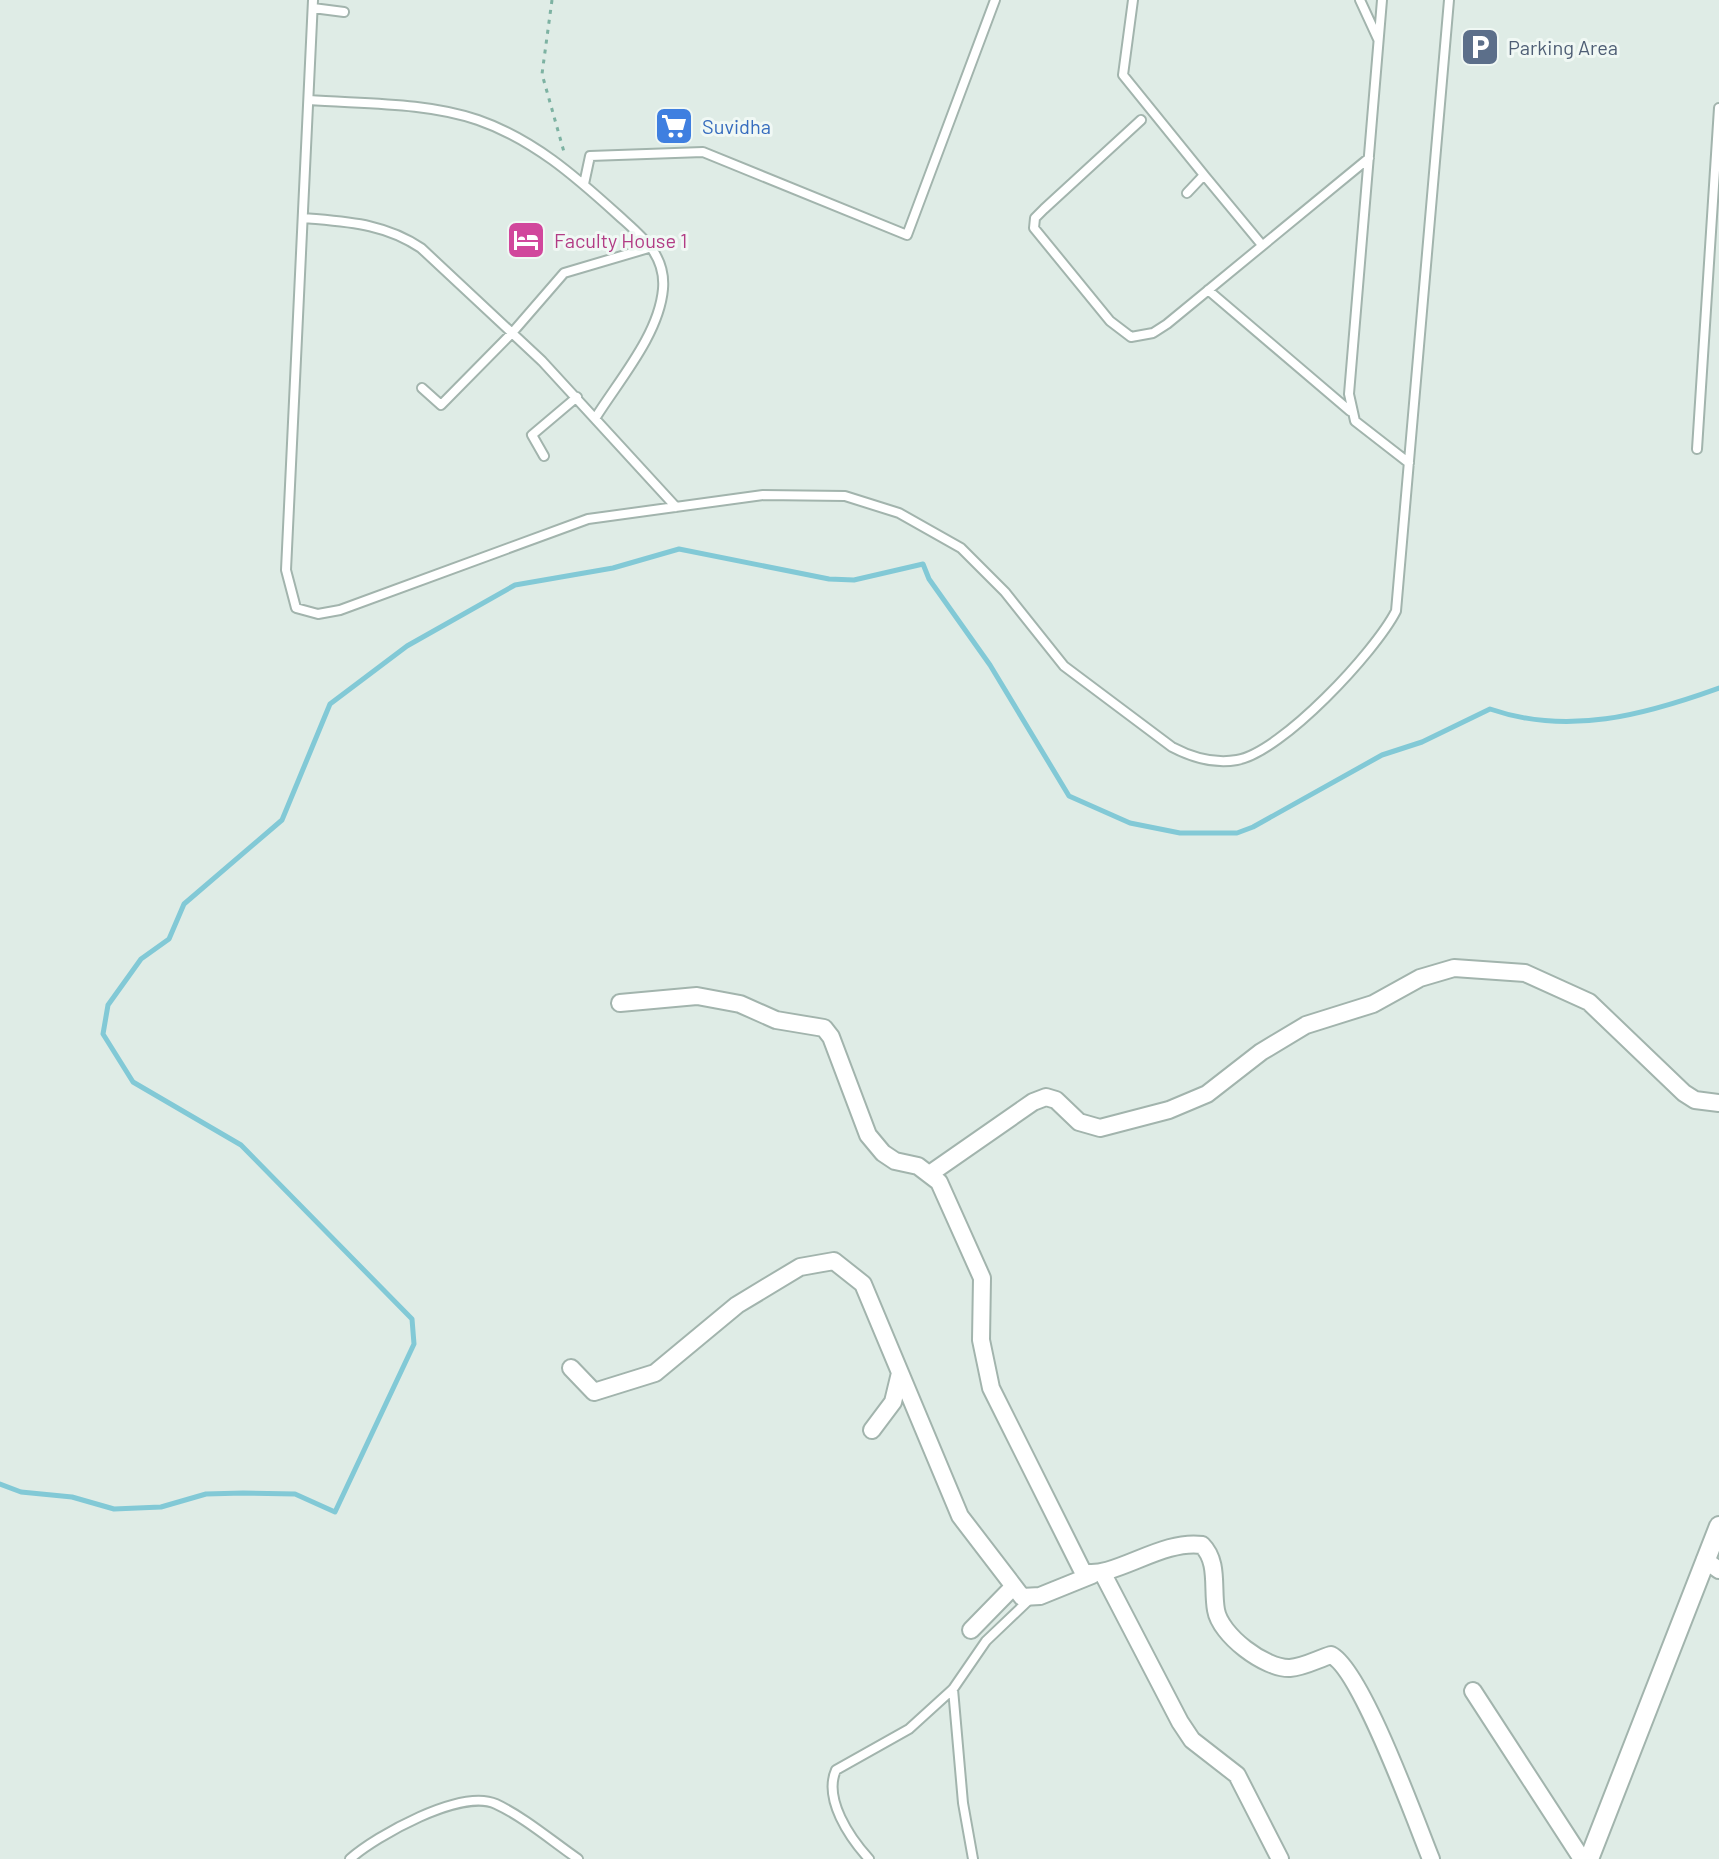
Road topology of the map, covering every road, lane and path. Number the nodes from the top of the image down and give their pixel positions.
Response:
1 (552, 0) edge
2 (995, 0) edge
3 (1133, 0) edge
4 (1360, 0) edge
5 (1382, 0) edge
6 (1449, 0) edge
7 (313, 4) edge
8 (344, 12) dead end
9 (1379, 40) junction
10 (309, 100) junction
11 (1719, 108) edge
12 (1141, 120) dead end
13 (1369, 158) junction
14 (569, 171) junction
15 (1204, 175) junction
16 (584, 184) junction
17 (1187, 193) dead end
18 (304, 218) junction
19 (1262, 245) junction
20 (652, 247) junction
21 (1208, 290) junction
22 (512, 333) junction
23 (422, 388) dead end
24 (577, 397) junction
25 (1350, 411) junction
26 (596, 417) junction
27 (1697, 449) dead end
28 (544, 456) dead end
29 (1409, 463) junction
30 (676, 507) junction
31 (620, 1003) dead end
32 (1719, 1103) edge
33 (931, 1173) junction
34 (571, 1368) dead end
35 (900, 1373) junction
36 (872, 1430) dead end
37 (1719, 1526) edge
38 (1712, 1565) edge
39 (1097, 1574) junction
40 (1013, 1587) junction
41 (1029, 1599) junction
42 (971, 1630) dead end
43 (953, 1689) junction
44 (1473, 1691) dead end
45 (350, 1859) edge
46 (578, 1859) edge
47 (869, 1859) edge
48 (973, 1859) edge
49 (1280, 1859) edge
50 (1431, 1859) edge
51 (1582, 1859) edge
52 (1589, 1859) edge

1 - 14 path
2 - 16 lane
3 - 15 lane
4 - 9 lane
5 - 9 lane
6 - 29 lane
7 - 8 lane
7 - 10 lane
9 - 13 lane
10 - 14 lane
10 - 18 lane
11 - 27 lane
12 - 21 lane
13 - 19 lane
13 - 25 lane
14 - 16 lane
15 - 17 lane
15 - 19 lane
16 - 20 lane
18 - 22 lane
18 - 30 lane
19 - 21 lane
20 - 22 lane
20 - 26 lane
21 - 25 lane
22 - 23 lane
22 - 24 lane
24 - 26 lane
24 - 28 lane
25 - 29 lane
26 - 30 lane
29 - 30 lane
31 - 33 street
32 - 33 street
33 - 39 street
34 - 35 street
35 - 36 street
35 - 40 street
37 - 38 street
38 - 52 street
39 - 41 street
39 - 49 street
39 - 50 street
40 - 41 street
40 - 42 street
41 - 43 lane
43 - 47 lane
43 - 48 lane
44 - 51 street
45 - 46 lane

